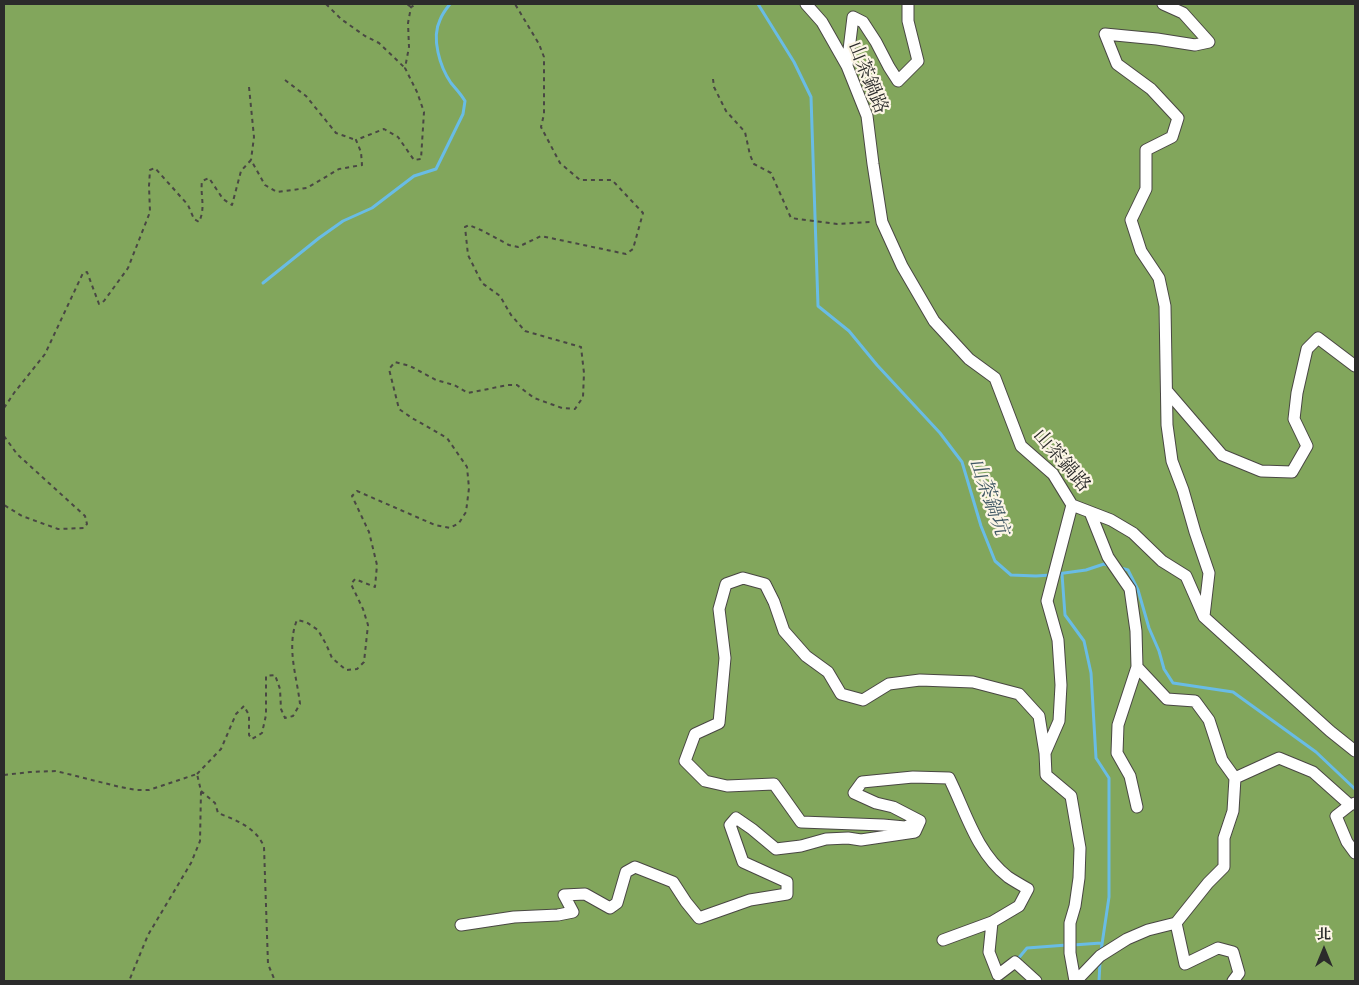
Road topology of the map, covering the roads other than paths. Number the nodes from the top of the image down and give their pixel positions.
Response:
1 (806, 4) edge
2 (908, 4) edge
3 (1163, 4) edge
4 (847, 66) junction
5 (1355, 366) edge
6 (1167, 391) junction
7 (1072, 505) junction
8 (1090, 512) junction
9 (1204, 618) junction
10 (1137, 667) junction
11 (1355, 751) edge
12 (1045, 752) junction
13 (1235, 778) junction
14 (1353, 804) edge
15 (1137, 807) dead end
16 (920, 821) junction
17 (1355, 853) edge
18 (992, 922) junction
19 (1176, 923) junction
20 (461, 925) dead end
21 (943, 940) dead end
22 (1036, 981) edge
23 (1075, 981) edge
24 (1233, 981) edge

1 - 4 street, 山茶鍋路
2 - 4 street
3 - 6 street
4 - 7 street, 山茶鍋路
5 - 6 street
6 - 9 street
7 - 8 street, 山茶鍋路
7 - 12 street
8 - 9 street, 山茶鍋路
8 - 10 street
9 - 11 street, 山茶鍋路
10 - 13 street
10 - 15 street
12 - 16 street
12 - 23 street
13 - 14 street
13 - 19 street
14 - 17 street
16 - 18 street
16 - 20 street
18 - 21 street
18 - 22 street
19 - 23 street
19 - 24 street

